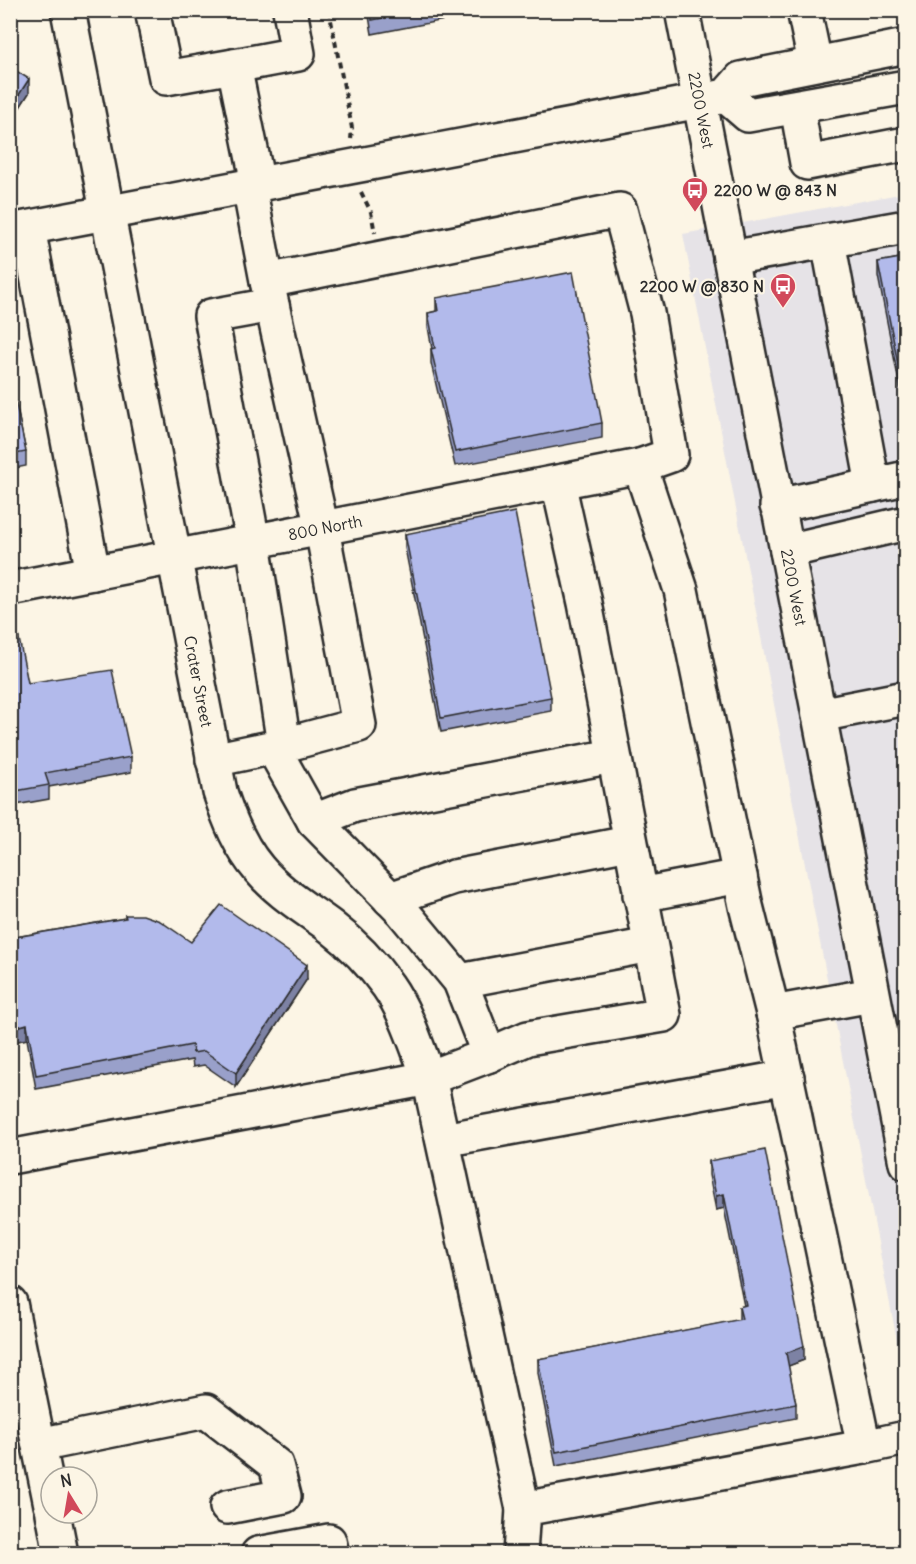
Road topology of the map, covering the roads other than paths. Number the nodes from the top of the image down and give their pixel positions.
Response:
1 (68, 10) edge
2 (152, 10) edge
3 (290, 10) edge
4 (682, 10) edge
5 (804, 10) edge
6 (906, 46) edge
7 (815, 63) junction
8 (234, 66) junction
9 (906, 87) edge
10 (712, 98) junction
11 (796, 107) junction
12 (906, 144) edge
13 (253, 185) junction
14 (108, 213) junction
15 (906, 226) edge
16 (19, 230) edge
17 (828, 241) junction
18 (730, 258) junction
19 (269, 293) junction
20 (640, 466) junction
21 (906, 478) edge
22 (558, 482) junction
23 (873, 485) junction
24 (777, 506) junction
25 (906, 524) edge
26 (322, 529) junction
27 (253, 542) junction
28 (787, 551) junction
29 (174, 558) junction
30 (93, 573) junction
31 (12, 581) edge
32 (906, 699) edge
33 (819, 715) junction
34 (278, 747) junction
35 (613, 756) junction
36 (213, 760) junction
37 (314, 821) junction
38 (629, 843) junction
39 (740, 876) junction
40 (640, 895) junction
41 (390, 899) junction
42 (650, 945) junction
43 (460, 981) junction
44 (872, 995) junction
45 (773, 1013) junction
46 (489, 1055) junction
47 (787, 1077) junction
48 (429, 1078) junction
49 (443, 1140) junction
50 (10, 1157) edge
51 (906, 1163) edge
52 (10, 1303) edge
53 (906, 1438) edge
54 (39, 1445) junction
55 (864, 1447) junction
56 (43, 1465) edge
57 (227, 1507) dead end
58 (523, 1509) junction
59 (55, 1525) edge
60 (317, 1549) edge
61 (61, 1554) edge
62 (258, 1554) edge
63 (520, 1554) edge

1 - 14 street, Crater Street
2 - 8 street
3 - 8 street
4 - 10 street, 2200 West
5 - 7 street
6 - 7 street
7 - 10 street
8 - 13 street
9 - 11 street
10 - 11 street
10 - 13 street
10 - 18 street, 2200 West
11 - 12 street
13 - 14 street
13 - 19 street
14 - 16 street
14 - 29 street, Crater Street
15 - 17 street
16 - 30 street
17 - 18 street
17 - 23 street
18 - 24 street, 2200 West
19 - 20 street, 800 North
19 - 26 street
19 - 27 street
20 - 22 street, 800 North
20 - 39 street
21 - 23 street
22 - 26 street, 800 North
22 - 35 street
23 - 24 street
24 - 28 street, 2200 West
25 - 28 street
26 - 27 street, 800 North
26 - 34 street
27 - 29 street, 800 North
27 - 34 street
28 - 33 street, 2200 West
29 - 30 street, 800 North
29 - 36 street, Crater Street
30 - 31 street, 800 North
32 - 33 street
33 - 44 street, 2200 West
34 - 36 street
34 - 37 street
35 - 37 street
35 - 38 street
36 - 48 street, Crater Street
37 - 41 street
38 - 40 street
38 - 41 street
39 - 40 street
39 - 45 street
40 - 42 street
41 - 43 street
42 - 43 street
42 - 46 street
43 - 46 street
44 - 45 street
44 - 51 street, 2200 West
45 - 47 street
46 - 48 street
47 - 49 street
47 - 55 street
48 - 49 street, Crater Street
48 - 50 street
49 - 58 street, Crater Street
52 - 54 street
53 - 55 street
54 - 56 street
54 - 57 street
55 - 58 street
58 - 63 street, Crater Street
59 - 61 street
60 - 62 street

